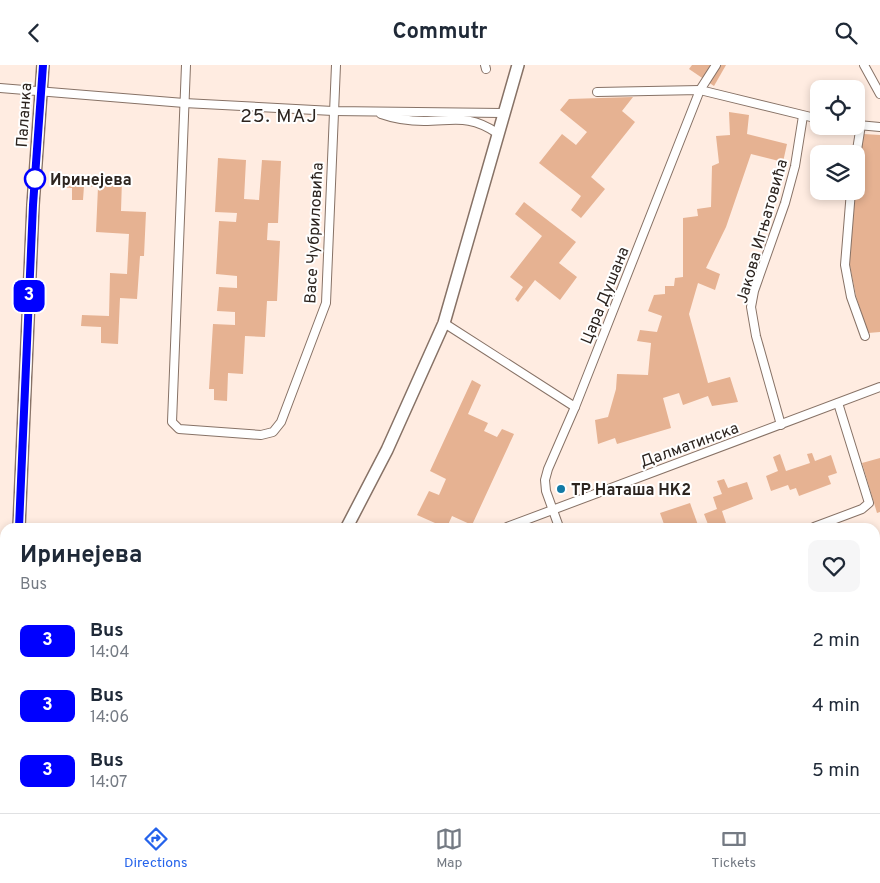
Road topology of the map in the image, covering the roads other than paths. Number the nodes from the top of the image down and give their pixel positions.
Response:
1 (43, 65) edge
2 (186, 65) edge
3 (336, 65) edge
4 (518, 65) edge
5 (716, 65) edge
6 (864, 65) edge
7 (0, 88) edge
8 (700, 90) junction
9 (41, 91) junction
10 (597, 92) dead end
11 (880, 94) edge
12 (184, 103) junction
13 (333, 111) junction
14 (372, 112) junction
15 (502, 113) junction
16 (803, 116) junction
17 (810, 117) edge
18 (865, 126) edge
19 (880, 127) edge
20 (497, 133) junction
21 (850, 200) edge
22 (444, 323) junction
23 (865, 336) dead end
24 (880, 387) edge
25 (838, 403) junction
26 (576, 407) junction
27 (781, 425) junction
28 (553, 510) junction
29 (20, 523) edge
30 (348, 523) edge
31 (518, 523) edge
32 (558, 523) edge
33 (825, 523) edge

1 - 9 street, Паланка
2 - 12 street
3 - 13 street, Васе Чубриловића
4 - 15 street
5 - 8 street
6 - 11 street
7 - 9 street
8 - 10 street
8 - 16 street
8 - 26 street, Цара Душана
9 - 12 street
9 - 29 street, Паланка
12 - 13 street
12 - 13 street, Васе Чубриловића
13 - 14 street
14 - 15 street
14 - 20 street
15 - 20 street
16 - 17 street
16 - 27 street, Јакова Игњатовића
18 - 19 street
20 - 22 street
21 - 23 street
22 - 26 street
22 - 30 street
24 - 25 street, Далматинска
25 - 27 street, Далматинска
25 - 33 street
26 - 28 street, Цара Душана
27 - 28 street, Далматинска
28 - 31 street, Далматинска
28 - 32 street, Цара Душана

